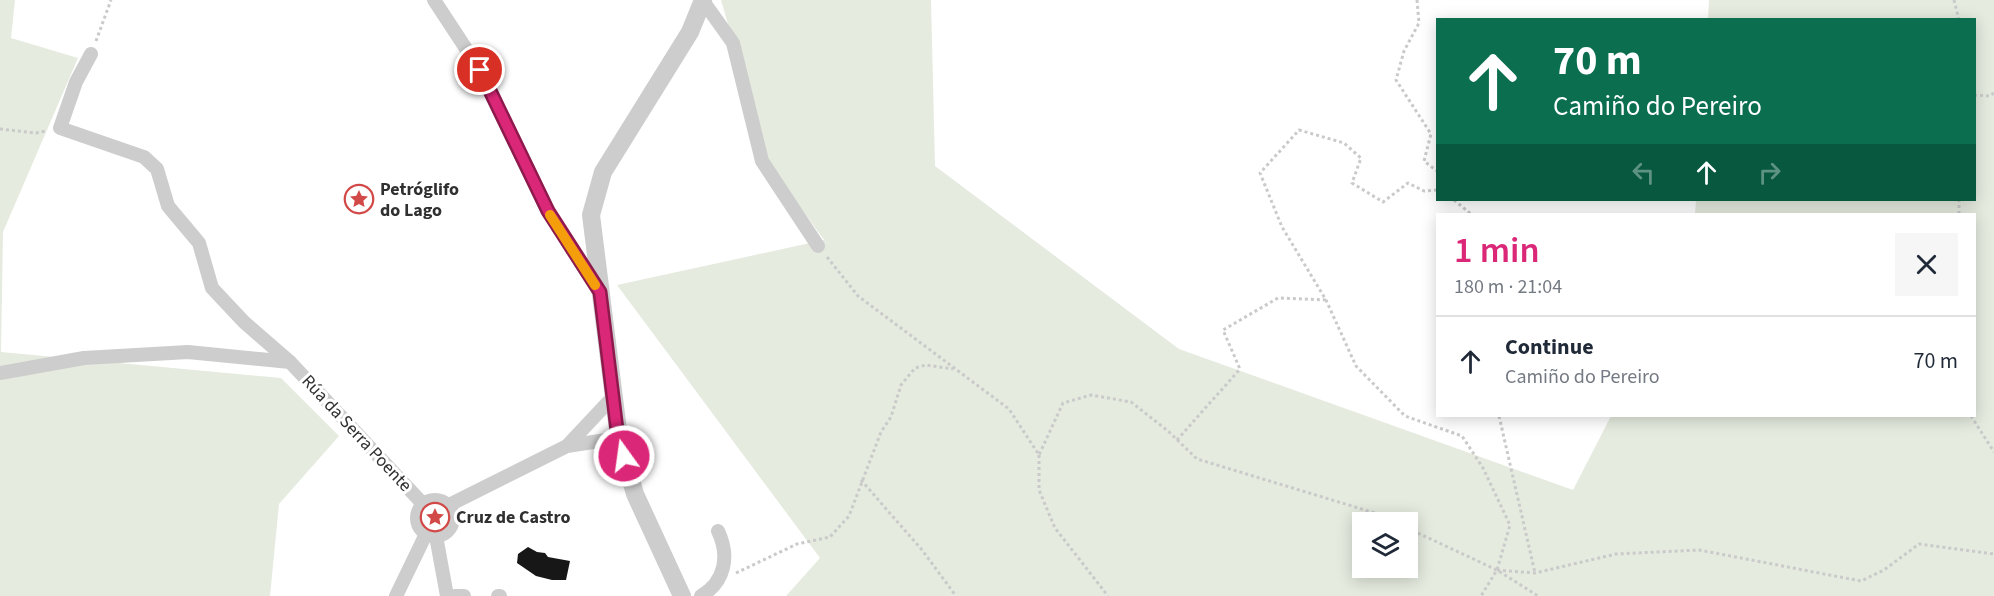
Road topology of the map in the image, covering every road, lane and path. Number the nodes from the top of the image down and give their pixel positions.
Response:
1 (111, 0) edge
2 (434, 0) edge
3 (1417, 0) edge
4 (1954, 0) edge
5 (703, 1) edge
6 (1958, 18) edge
7 (91, 54) joint
8 (1994, 93) edge
9 (1976, 95) edge
10 (60, 128) junction
11 (0, 129) edge
12 (1436, 170) edge
13 (1436, 190) edge
14 (1455, 201) edge
15 (1471, 213) edge
16 (818, 246) joint
17 (600, 292) junction
18 (1326, 300) junction
19 (290, 362) junction
20 (953, 369) junction
21 (0, 373) edge
22 (613, 397) junction
23 (1499, 417) edge
24 (1972, 417) edge
25 (618, 438) junction
26 (1177, 440) junction
27 (567, 446) junction
28 (1994, 452) edge
29 (1039, 455) junction
30 (861, 480) junction
31 (423, 504) junction
32 (449, 505) junction
33 (1372, 512) edge
34 (718, 531) dead end
35 (1418, 533) edge
36 (431, 535) junction
37 (1994, 554) edge
38 (1497, 570) junction
39 (1535, 573) junction
40 (719, 583) junction
41 (396, 596) edge
42 (447, 596) edge
43 (455, 596) edge
44 (464, 596) edge
45 (682, 596) edge
46 (701, 596) edge
47 (956, 596) edge
48 (1108, 596) edge
49 (1481, 596) edge
50 (1538, 596) edge

1 - 7 path
2 - 17 street
3 - 12 path
4 - 6 path
5 - 16 street
5 - 17 street
7 - 10 street
8 - 9 path
10 - 11 path
10 - 19 street, Rúa da Serra Poente
13 - 18 path
14 - 15 path
16 - 20 path
17 - 22 street
18 - 26 path
18 - 38 path
19 - 21 street, Rúa da Serra Poente
19 - 31 street, Rúa da Serra Poente
20 - 29 path
20 - 30 path
22 - 25 street
22 - 27 street
23 - 39 path
24 - 28 path
25 - 27 street
25 - 45 street
26 - 29 path
26 - 33 path
27 - 32 street
29 - 48 path
30 - 40 path
30 - 47 path
31 - 32 street
31 - 36 street
32 - 36 street
34 - 40 street
35 - 38 path
36 - 41 street
36 - 42 street
37 - 39 path
38 - 39 path
38 - 49 path
38 - 50 path
40 - 46 street
43 - 44 street

